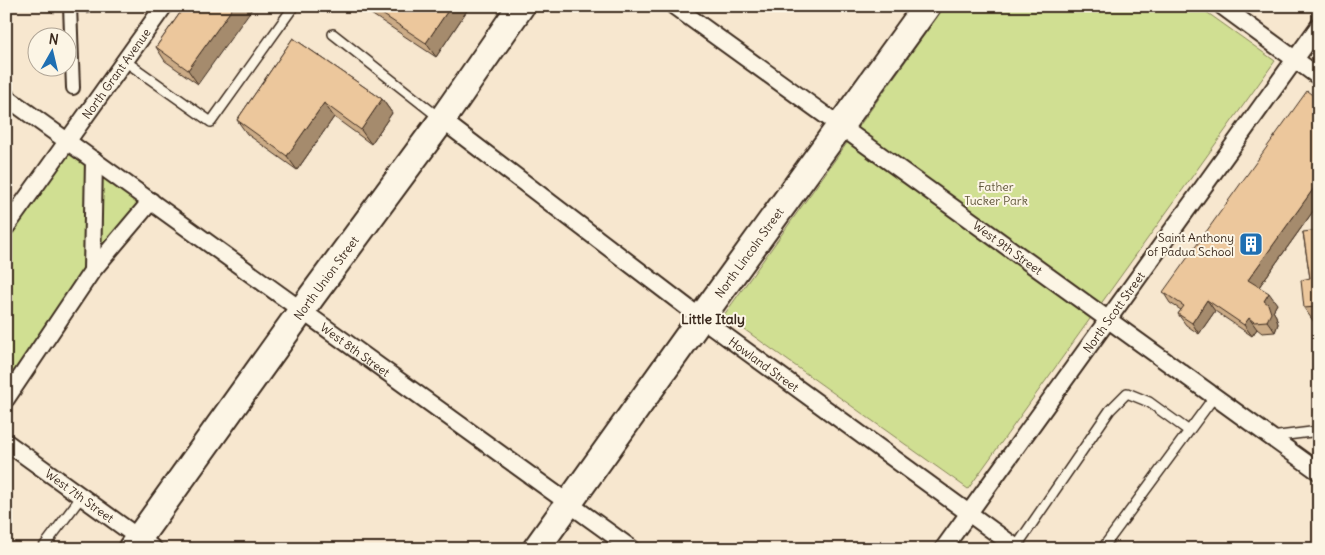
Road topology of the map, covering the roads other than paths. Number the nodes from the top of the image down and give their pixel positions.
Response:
1 (70, 6) edge
2 (164, 6) edge
3 (294, 6) edge
4 (521, 6) edge
5 (674, 6) edge
6 (927, 6) edge
7 (1222, 6) edge
8 (1319, 26) edge
9 (333, 34) dead end
10 (1295, 59) junction
11 (125, 61) junction
12 (1319, 77) edge
13 (73, 88) dead end
14 (6, 97) edge
15 (442, 120) junction
16 (840, 126) junction
17 (68, 141) junction
18 (94, 160) junction
19 (151, 201) junction
20 (6, 227) edge
21 (92, 271) junction
22 (302, 310) junction
23 (701, 318) junction
24 (1107, 319) junction
25 (1214, 397) junction
26 (6, 399) edge
27 (1189, 431) junction
28 (1319, 431) edge
29 (1270, 437) junction
30 (6, 442) edge
31 (1319, 472) edge
32 (82, 496) junction
33 (568, 503) junction
34 (968, 513) junction
35 (141, 545) edge
36 (1017, 548) edge
37 (42, 549) edge
38 (536, 549) edge
39 (632, 549) edge
40 (943, 549) edge
41 (1102, 549) edge

1 - 13 street
2 - 11 street, North Grant Avenue
3 - 11 lane
4 - 15 main road, North Union Street
5 - 16 street, West 9th Street
6 - 16 main road, North Lincoln Street
7 - 10 street
8 - 10 street, North Scott Street
9 - 15 lane
10 - 12 street
10 - 24 street, North Scott Street
11 - 17 street, North Grant Avenue
14 - 17 street, West 8th Street
15 - 22 main road, North Union Street
15 - 23 street, Howland Street
16 - 23 main road, North Lincoln Street
16 - 24 street, West 9th Street
17 - 18 street, West 8th Street
17 - 20 street, North Grant Avenue
18 - 19 street, West 8th Street
18 - 21 street
19 - 21 street
19 - 22 street, West 8th Street
21 - 26 street
22 - 33 street, West 8th Street
22 - 35 main road, North Union Street
23 - 33 main road, North Lincoln Street
23 - 34 street, Howland Street
24 - 25 street, West 9th Street
24 - 34 street, North Scott Street
25 - 27 lane
25 - 29 street, West 9th Street
27 - 36 lane
27 - 41 lane
28 - 29 lane
29 - 31 street, West 9th Street
30 - 32 street, West 7th Street
32 - 35 street, West 7th Street
32 - 37 lane
33 - 38 main road, North Lincoln Street
33 - 39 street, West 8th Street
34 - 36 street, Howland Street
34 - 40 street, North Scott Street

